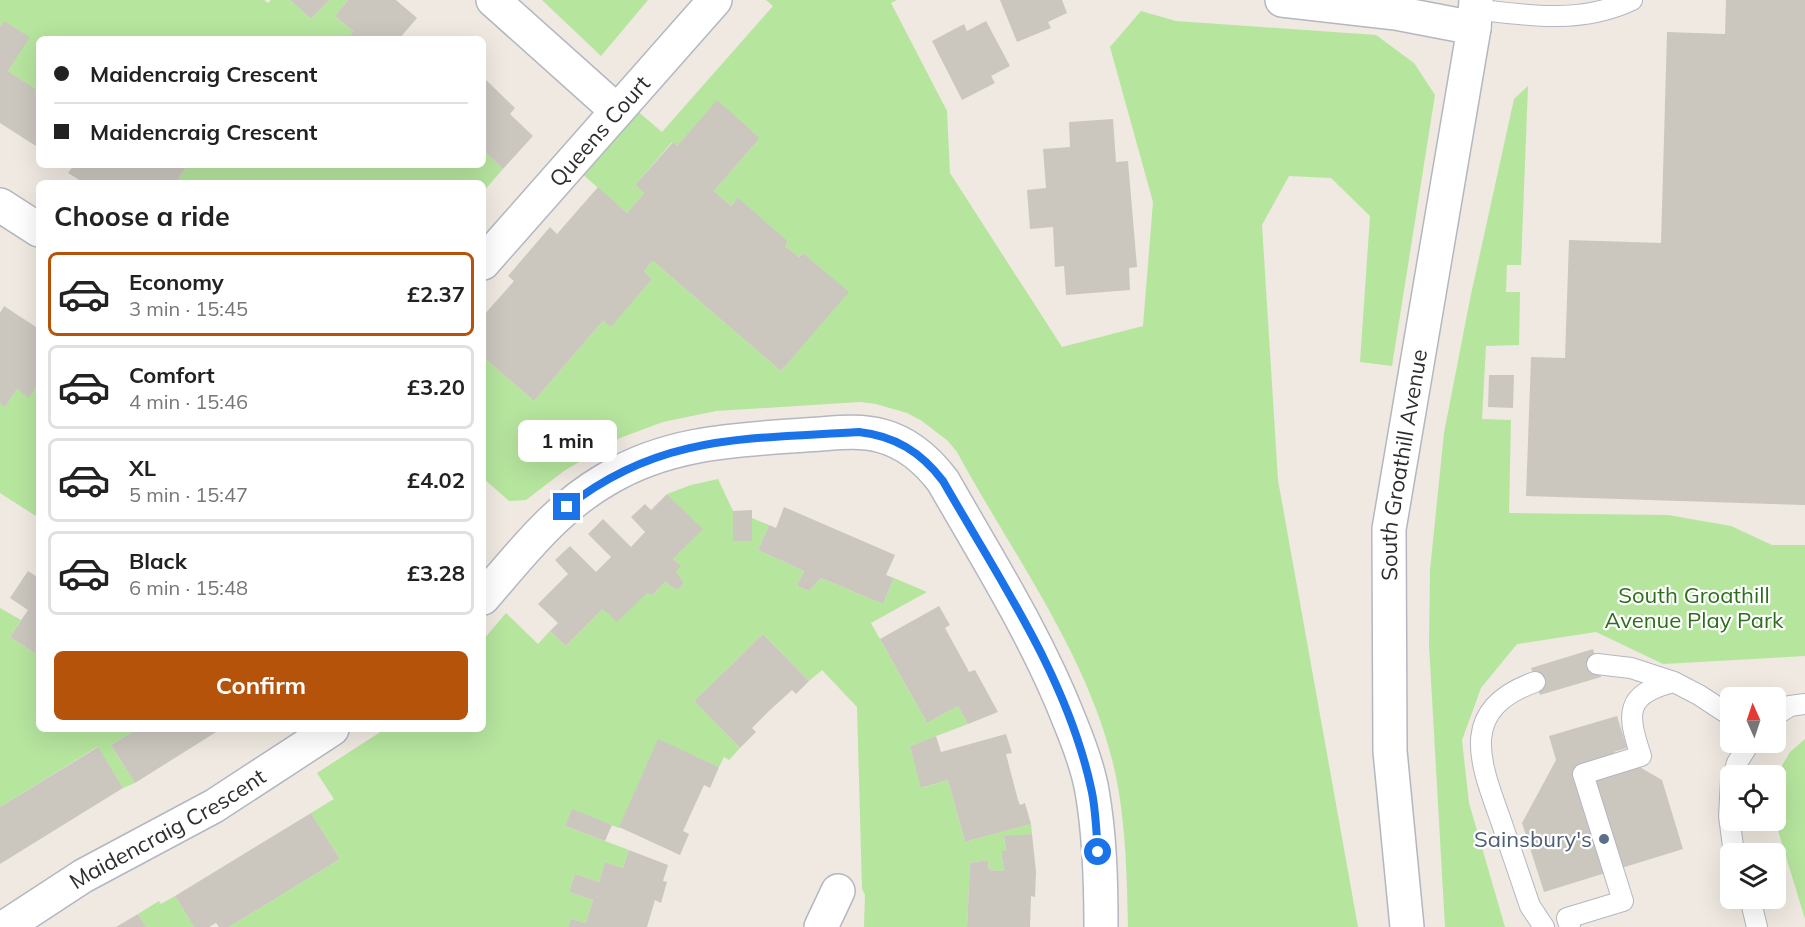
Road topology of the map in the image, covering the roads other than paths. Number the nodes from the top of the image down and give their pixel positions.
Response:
1 (493, 0) edge
2 (715, 0) edge
3 (1282, 0) edge
4 (1632, 0) edge
5 (1475, 12) edge
6 (617, 111) junction
7 (0, 205) edge
8 (36, 228) edge
9 (486, 260) edge
10 (486, 595) edge
11 (1597, 664) dead end
12 (1535, 682) dead end
13 (1674, 682) junction
14 (1805, 704) edge
15 (1720, 709) edge
16 (1786, 709) edge
17 (327, 732) edge
18 (838, 891) dead end
19 (1753, 909) edge
20 (5, 927) edge
21 (821, 927) edge
22 (1101, 927) edge
23 (1407, 927) edge
24 (1544, 927) edge
25 (1570, 927) edge
26 (1757, 927) edge

1 - 6 street
2 - 6 street, Queens Court
3 - 5 street
4 - 5 lane
5 - 23 street, South Groathill Avenue
6 - 9 street, Queens Court
7 - 8 street
10 - 22 street
11 - 13 lane
12 - 24 lane
13 - 15 lane
13 - 25 lane
14 - 16 lane
17 - 20 street, Maidencraig Crescent
18 - 21 street
19 - 26 lane

